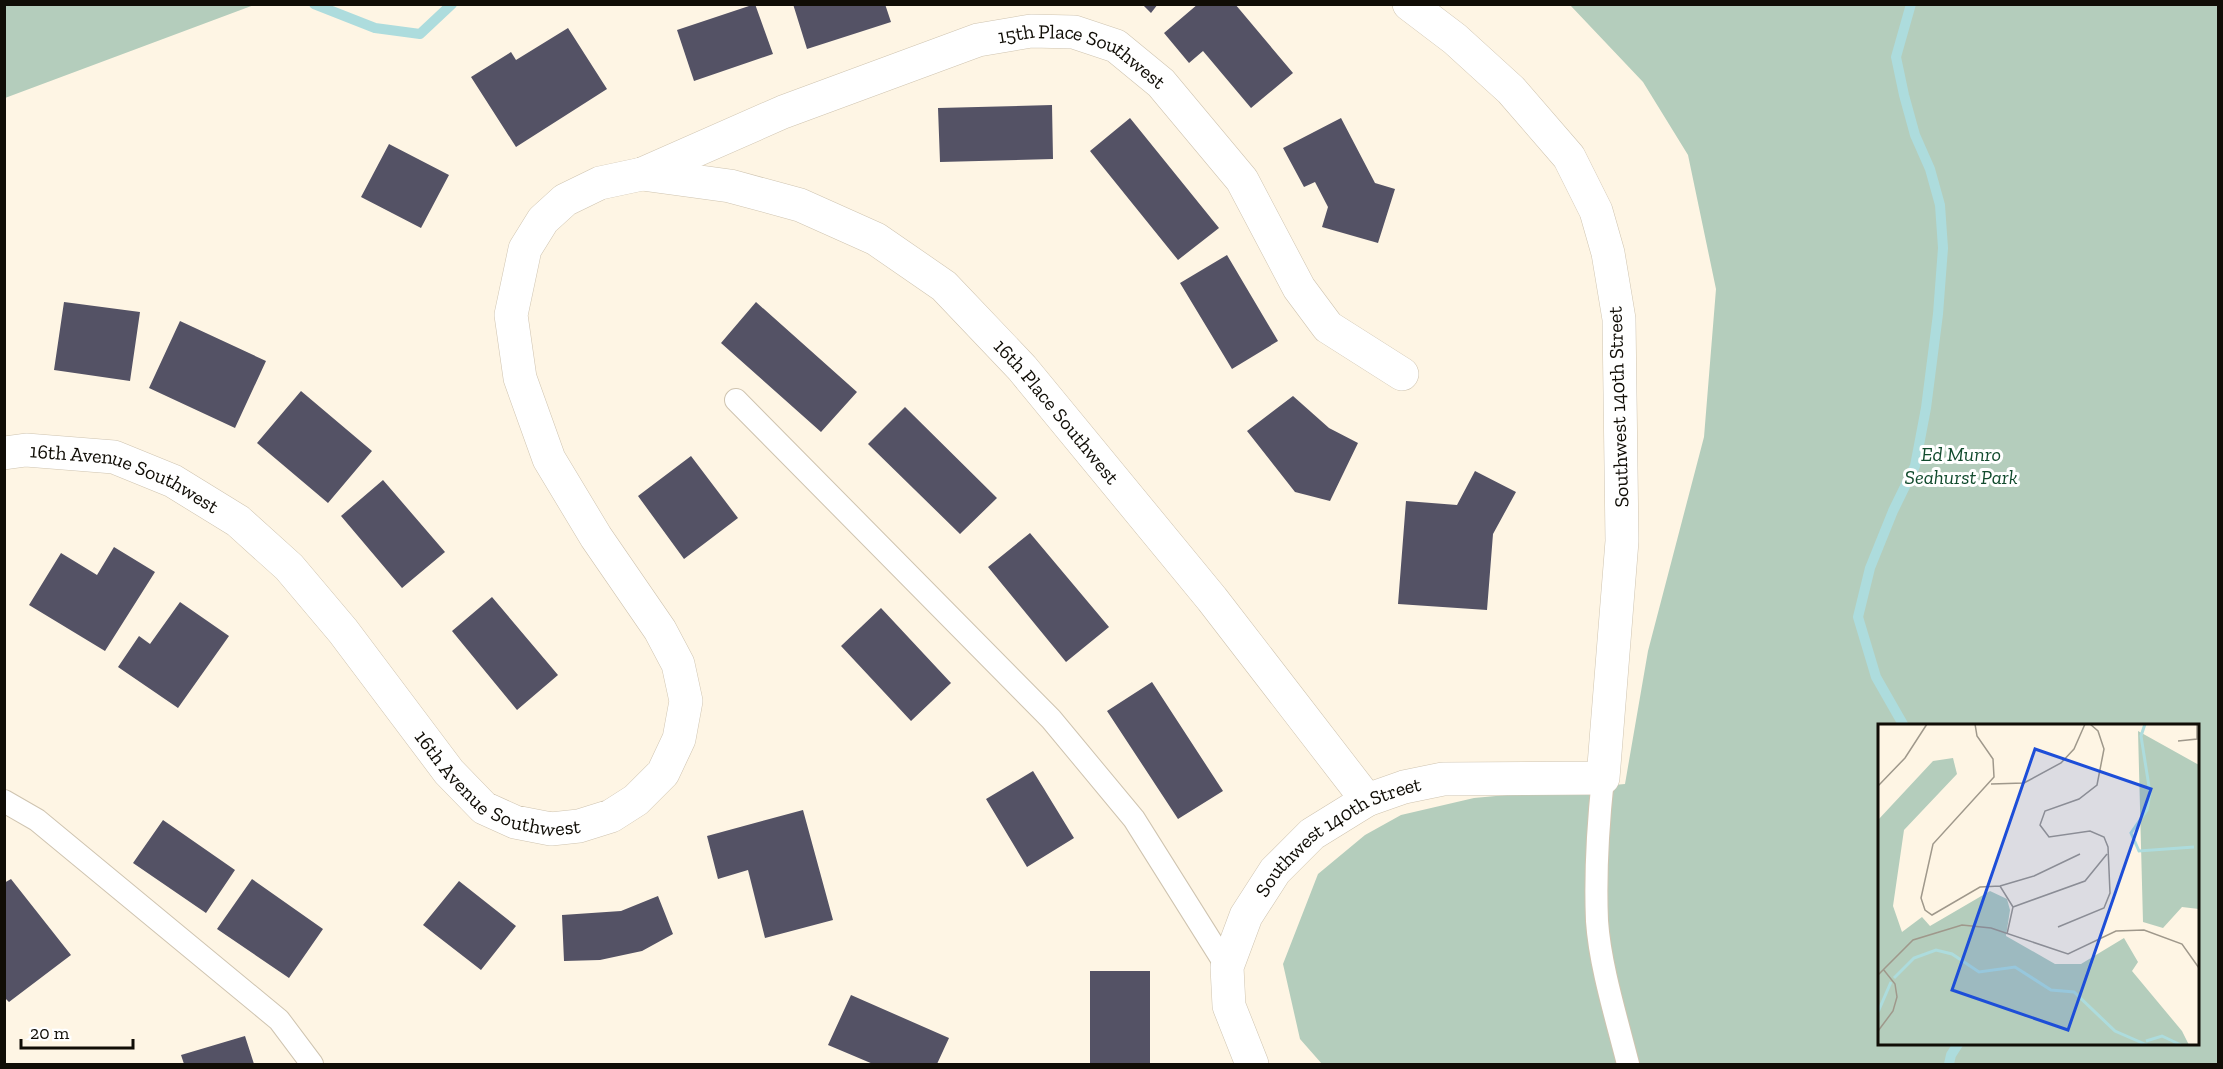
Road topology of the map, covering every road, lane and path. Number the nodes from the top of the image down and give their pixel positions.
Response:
1 (1409, 4) edge
2 (642, 174) junction
3 (1402, 374) dead end
4 (736, 400) dead end
5 (4, 453) edge
6 (1604, 778) junction
7 (1367, 800) junction
8 (4, 801) edge
9 (1227, 967) junction
10 (312, 1065) edge
11 (1252, 1065) edge
12 (1628, 1065) edge

1 - 6 street, Southwest 140th Street
2 - 3 street, 15th Place Southwest
2 - 5 street, 16th Avenue Southwest
2 - 7 street, 16th Place Southwest
4 - 9 lane
6 - 7 street, Southwest 140th Street
6 - 12 lane, Southwest 140th Street
7 - 9 street, Southwest 140th Street
8 - 10 lane
9 - 11 street, Southwest 140th Street

